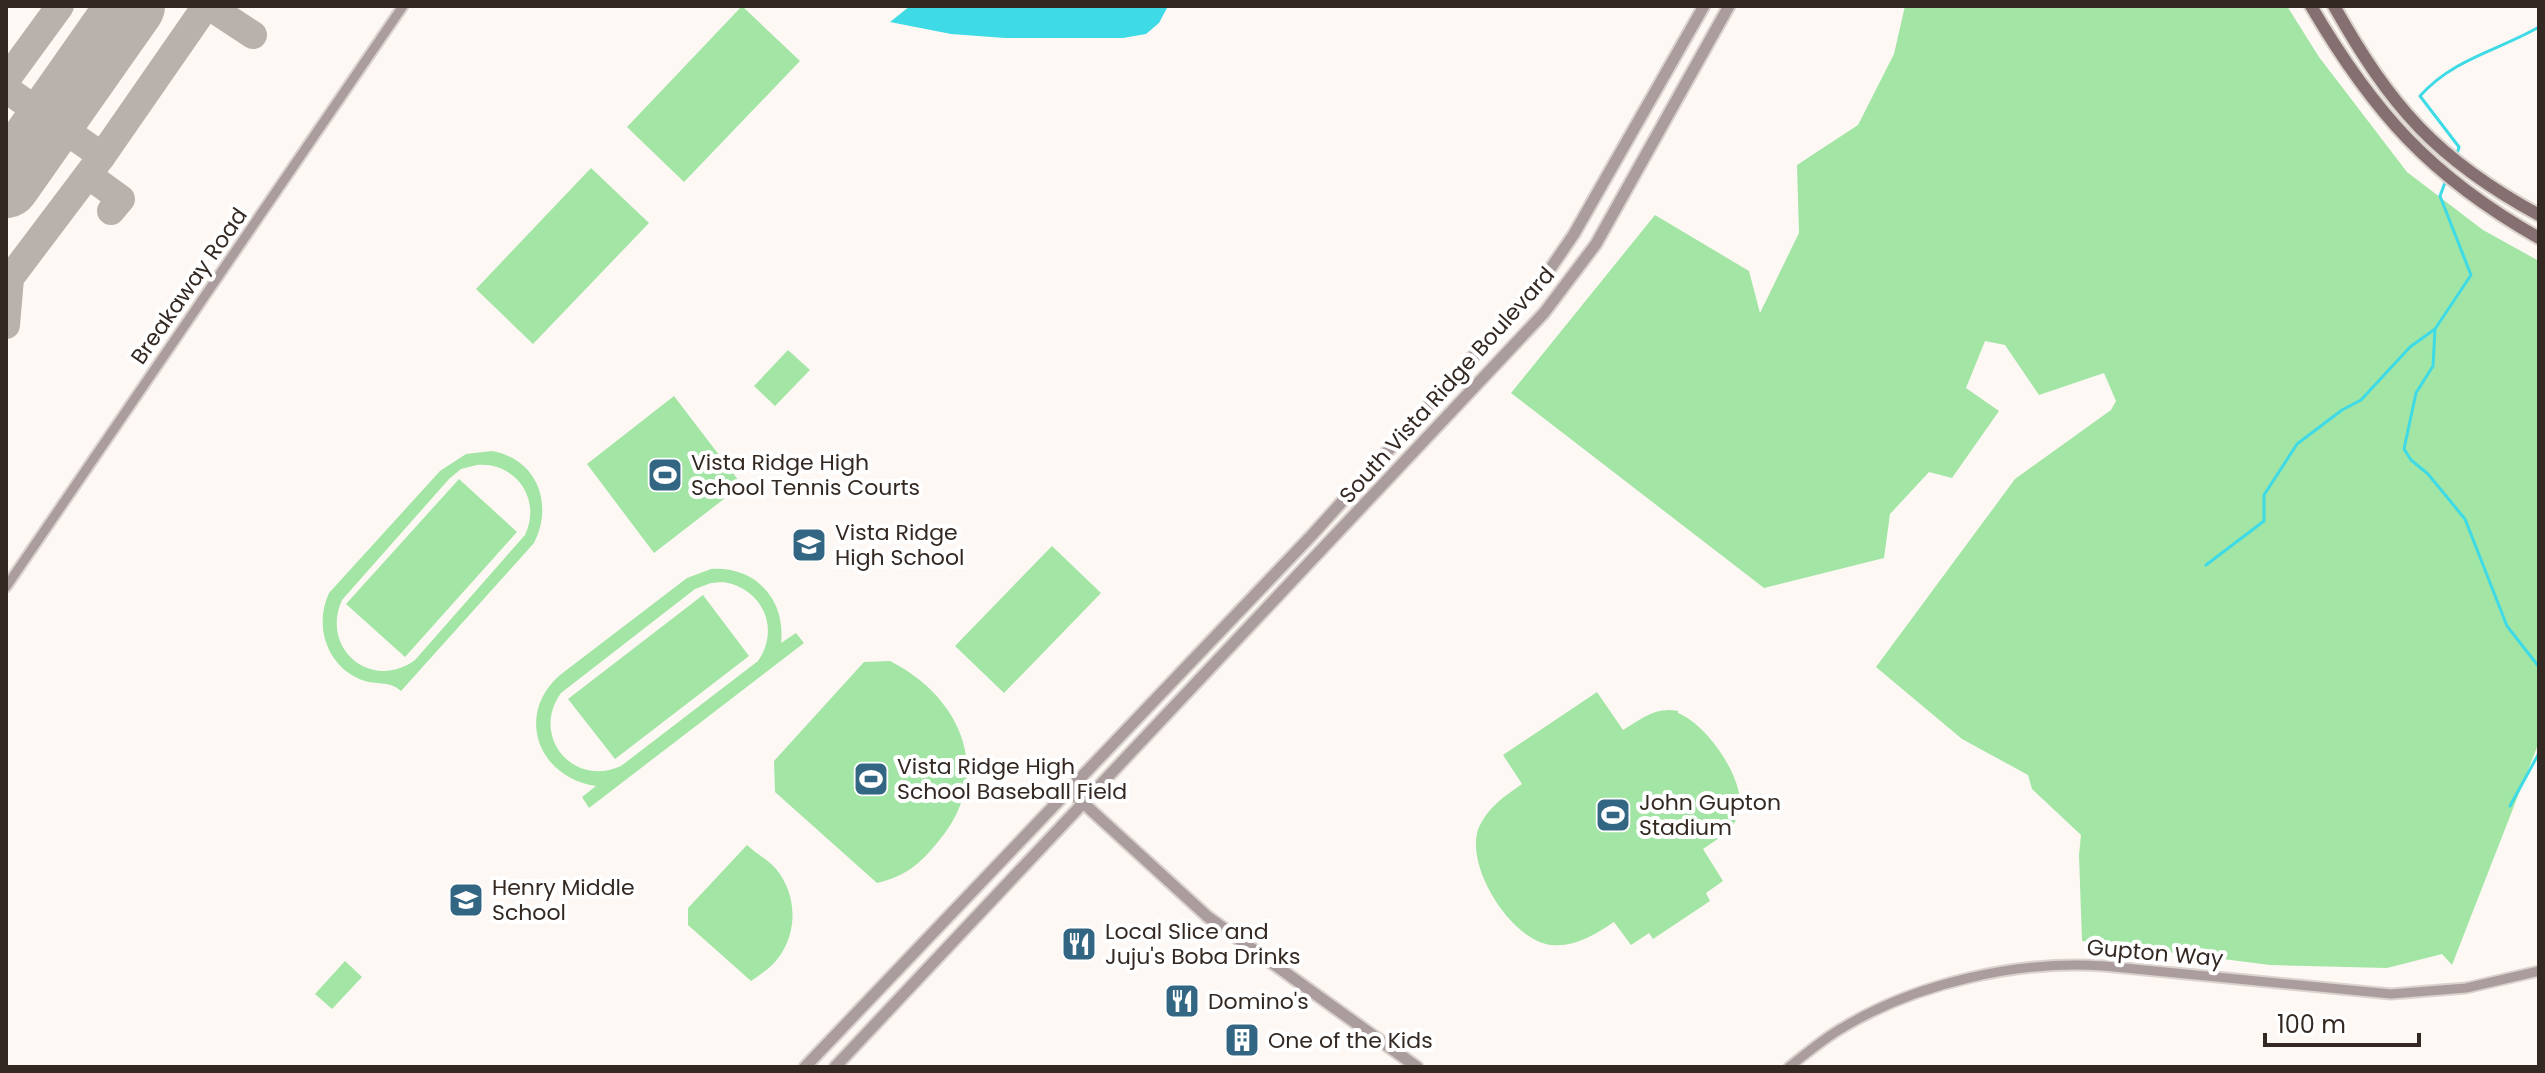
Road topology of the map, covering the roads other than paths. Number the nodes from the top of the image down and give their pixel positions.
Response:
1 (403, 6) edge
2 (1704, 6) edge
3 (1729, 6) edge
4 (2311, 6) edge
5 (2334, 6) edge
6 (2539, 215) edge
7 (2539, 238) edge
8 (6, 587) edge
9 (1069, 790) junction
10 (1083, 803) junction
11 (2539, 971) edge
12 (805, 1067) edge
13 (835, 1067) edge
14 (1417, 1067) edge
15 (1789, 1067) edge

1 - 8 street, Breakaway Road
2 - 9 street, South Vista Ridge Boulevard
3 - 10 street, South Vista Ridge Boulevard
4 - 7 main road
5 - 6 main road
9 - 10 street
9 - 12 street, South Vista Ridge Boulevard
10 - 13 street, South Vista Ridge Boulevard
10 - 14 street
11 - 15 street, Gupton Way

